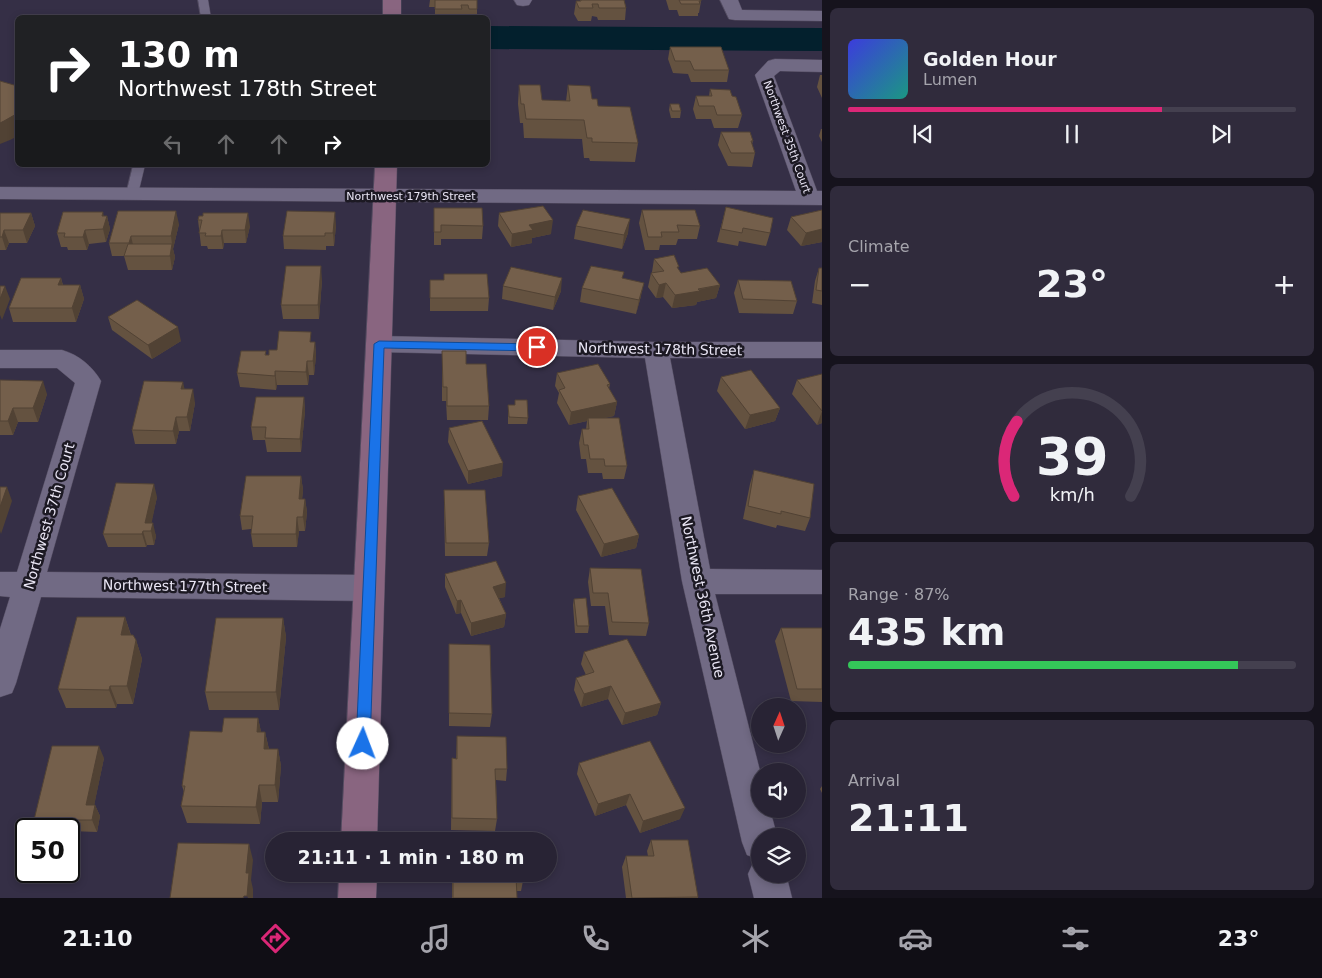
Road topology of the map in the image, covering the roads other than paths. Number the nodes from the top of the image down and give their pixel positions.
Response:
1 (203, 0) edge
2 (392, 0) edge
3 (732, 7) edge
4 (206, 15) edge
5 (392, 15) edge
6 (822, 16) edge
7 (822, 66) edge
8 (139, 167) edge
9 (386, 167) edge
10 (0, 193) edge
11 (132, 194) junction
12 (385, 196) junction
13 (816, 198) edge
14 (379, 344) junction
15 (656, 350) junction
16 (822, 350) edge
17 (0, 359) edge
18 (697, 581) junction
19 (822, 582) edge
20 (15, 584) edge
21 (369, 588) junction
22 (0, 683) edge
23 (757, 828) edge
24 (359, 832) edge
25 (358, 882) edge
26 (770, 883) edge
27 (357, 898) edge
28 (773, 898) edge

1 - 4 lane
2 - 5 main road
3 - 6 street
7 - 13 street, Northwest 35th Court
8 - 11 lane
9 - 12 main road
10 - 11 street, Northwest 179th Street
11 - 12 street, Northwest 179th Street
12 - 13 street, Northwest 179th Street
12 - 14 main road
14 - 15 street, Northwest 178th Street
14 - 21 main road
15 - 16 street, Northwest 178th Street
15 - 18 street, Northwest 36th Avenue
17 - 20 street, Northwest 37th Court
18 - 19 street
18 - 23 street, Northwest 36th Avenue
20 - 21 street, Northwest 177th Street
20 - 22 street, Northwest 37th Court
21 - 24 main road
25 - 27 main road
26 - 28 street

